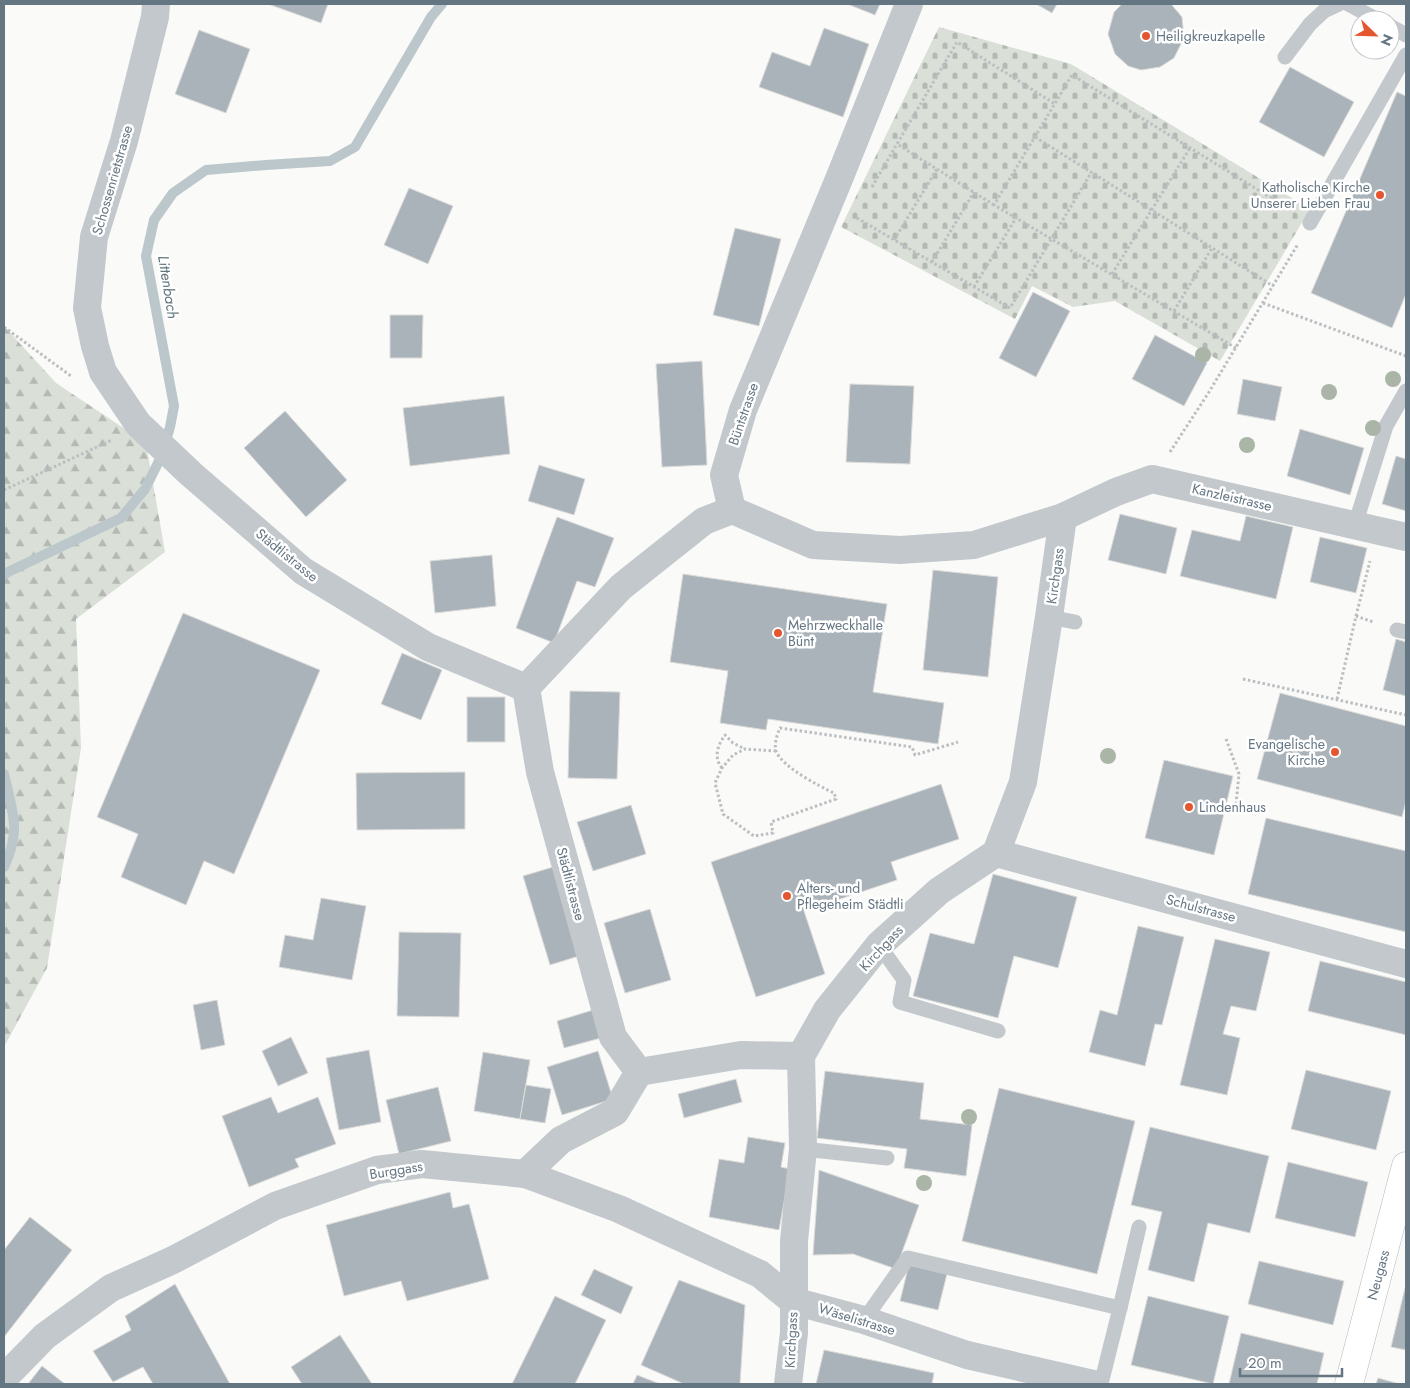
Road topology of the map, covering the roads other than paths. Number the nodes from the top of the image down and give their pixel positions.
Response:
1 (156, 4) edge
2 (909, 4) edge
3 (1339, 4) edge
4 (1348, 4) edge
5 (1359, 10) edge
6 (1406, 55) edge
7 (1285, 57) dead end
8 (1310, 223) road end
9 (1406, 391) edge
10 (191, 474) joint
11 (732, 510) junction
12 (1063, 517) junction
13 (1367, 528) junction
14 (1406, 537) edge
15 (526, 688) junction
16 (996, 853) junction
17 (879, 945) junction
18 (1406, 964) edge
19 (998, 1031) dead end
20 (801, 1056) junction
21 (639, 1072) junction
22 (803, 1149) junction
23 (887, 1158) dead end
24 (525, 1174) junction
25 (1404, 1180) edge
26 (1139, 1227) dead end
27 (793, 1301) junction
28 (1120, 1308) junction
29 (864, 1320) junction
30 (4, 1378) edge
31 (788, 1384) edge
32 (1093, 1384) edge
33 (1101, 1384) edge
34 (1349, 1384) edge

1 - 10 street, Schossenrietstrasse
2 - 11 street, Büntstrasse
3 - 7 lane
4 - 5 lane
6 - 8 lane
9 - 13 lane
10 - 15 street, Städtlistrasse
11 - 12 street
11 - 15 street
12 - 13 street, Kanzleistrasse
12 - 16 street, Kirchgass
13 - 14 street, Kanzleistrasse
15 - 21 street, Städtlistrasse
16 - 17 street, Kirchgass
16 - 18 street, Schulstrasse
17 - 19 lane
17 - 20 street, Kirchgass
20 - 21 street
20 - 22 street, Kirchgass
21 - 24 street
22 - 23 lane
22 - 27 street, Kirchgass
24 - 27 street, Wäselistrasse
24 - 30 street, Burggass
25 - 34 main road, Neugass
26 - 28 lane
27 - 29 street, Wäselistrasse
27 - 31 street, Kirchgass
28 - 29 lane
28 - 33 lane
29 - 32 street, Wäselistrasse

